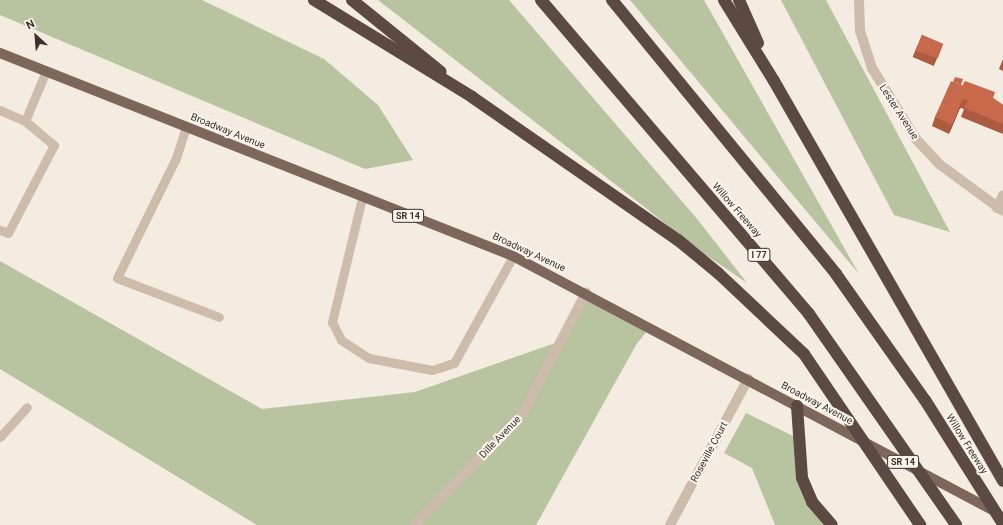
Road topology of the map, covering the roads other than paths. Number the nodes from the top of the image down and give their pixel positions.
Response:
1 (314, 0) edge
2 (352, 0) edge
3 (541, 0) edge
4 (612, 0) edge
5 (724, 0) edge
6 (740, 0) edge
7 (860, 0) edge
8 (0, 53) edge
9 (46, 71) junction
10 (774, 81) junction
11 (472, 97) junction
12 (0, 110) edge
13 (25, 121) junction
14 (186, 127) junction
15 (1003, 195) edge
16 (362, 198) junction
17 (1000, 209) edge
18 (0, 230) edge
19 (513, 256) junction
20 (586, 293) junction
21 (219, 317) dead end
22 (748, 380) junction
23 (27, 407) dead end
24 (800, 407) junction
25 (0, 436) edge
26 (1003, 481) edge
27 (1003, 516) edge
28 (1003, 524) edge
29 (415, 525) edge
30 (670, 525) edge
31 (832, 525) edge
32 (920, 525) edge
33 (956, 525) edge

1 - 11 highway
2 - 11 highway
3 - 33 highway, Willow Freeway / I 77
4 - 28 highway, Willow Freeway
5 - 10 highway
6 - 10 highway
7 - 17 street, Lester Avenue
8 - 9 main road, Broadway Avenue / SR 14
9 - 13 lane
9 - 14 main road, Broadway Avenue / SR 14
10 - 26 highway
11 - 32 highway
12 - 13 lane
13 - 18 lane
14 - 16 main road, Broadway Avenue / SR 14
14 - 21 lane
15 - 17 street
16 - 19 main road, Broadway Avenue / SR 14
16 - 19 lane
19 - 20 main road, Broadway Avenue / SR 14
20 - 22 main road, Broadway Avenue / SR 14
20 - 29 street, Dille Avenue
22 - 24 main road, Broadway Avenue / SR 14
22 - 30 street, Roseville Court
23 - 25 lane
24 - 27 main road, Broadway Avenue / SR 14
24 - 31 highway

